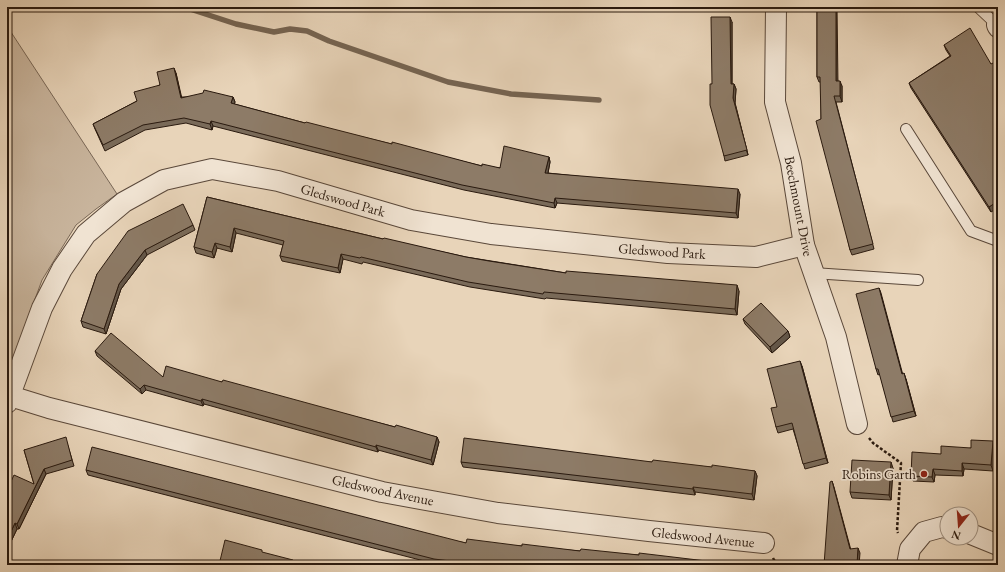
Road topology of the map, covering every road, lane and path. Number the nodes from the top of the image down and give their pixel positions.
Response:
1 (776, 7) edge
2 (980, 9) dead end
3 (998, 23) edge
4 (906, 129) dead end
5 (998, 241) edge
6 (804, 245) junction
7 (813, 272) junction
8 (918, 280) dead end
9 (8, 398) edge
10 (857, 424) joint
11 (939, 528) edge
12 (979, 537) edge
13 (764, 543) dead end
14 (998, 545) edge
15 (908, 557) edge

1 - 6 street, Beechmount Drive
2 - 3 lane
4 - 5 lane
6 - 7 street, Beechmount Drive
6 - 9 street, Gledswood Park
7 - 8 lane
7 - 10 street, Beechmount Drive
9 - 13 street, Gledswood Avenue
10 - 15 path
11 - 15 street
12 - 14 street

